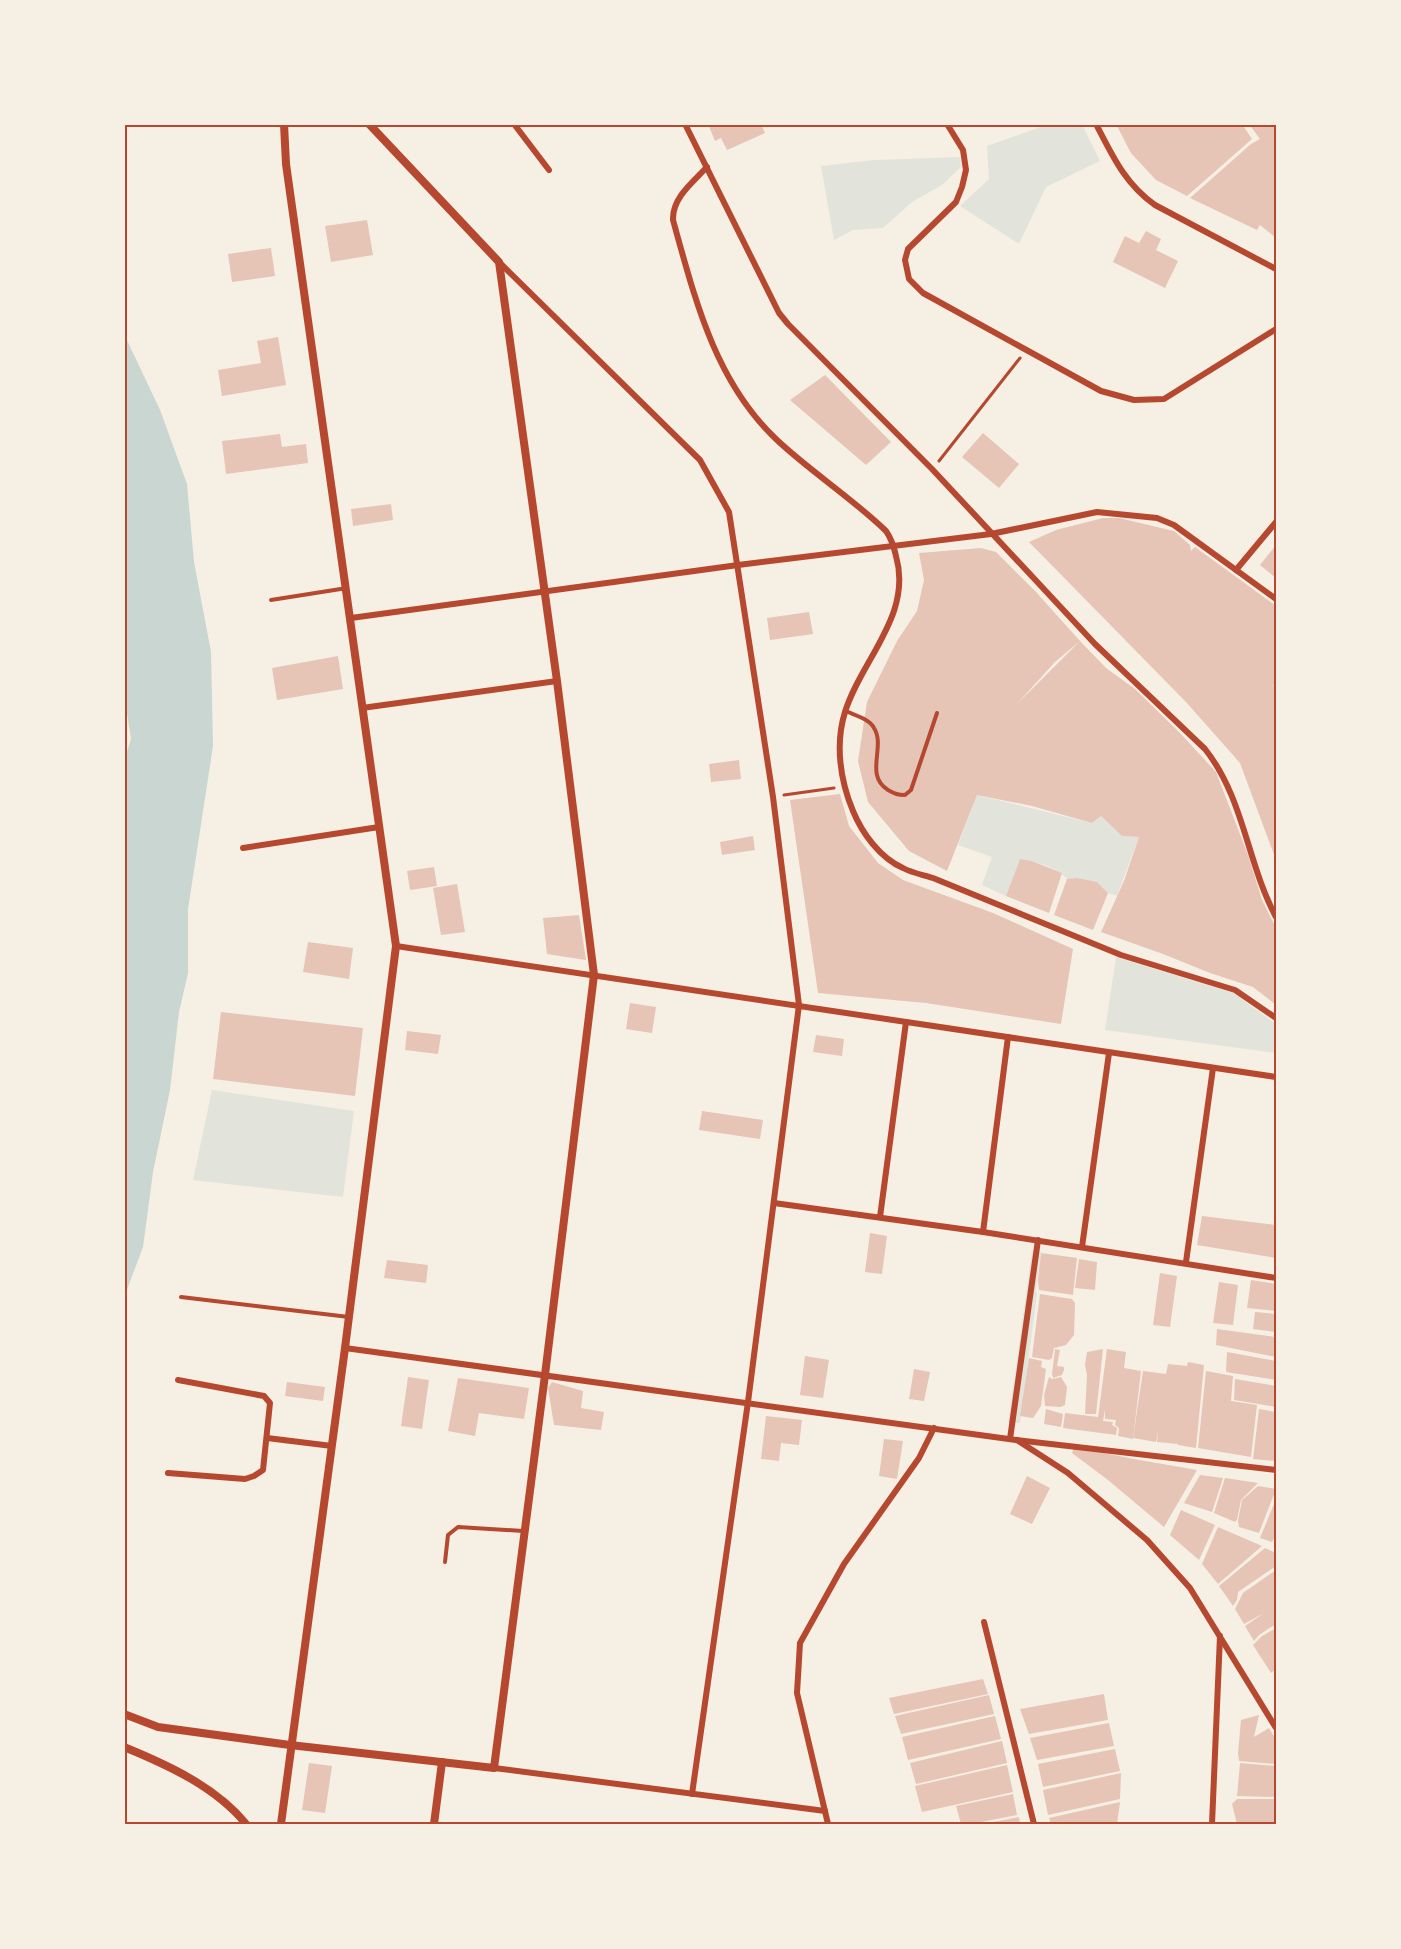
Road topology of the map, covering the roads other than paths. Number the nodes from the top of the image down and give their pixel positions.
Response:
1 (284, 124) edge
2 (369, 124) edge
3 (514, 124) edge
4 (685, 124) edge
5 (947, 124) edge
6 (1096, 124) edge
7 (706, 166) junction
8 (549, 170) dead end
9 (499, 262) junction
10 (1276, 269) edge
11 (1276, 329) edge
12 (1276, 522) edge
13 (991, 534) junction
14 (893, 547) junction
15 (738, 565) junction
16 (1236, 570) junction
17 (347, 588) junction
18 (544, 591) junction
19 (1276, 599) edge
20 (271, 600) dead end
21 (351, 618) junction
22 (557, 681) junction
23 (362, 708) junction
24 (845, 710) junction
25 (937, 712) dead end
26 (379, 827) junction
27 (243, 848) dead end
28 (1276, 917) edge
29 (396, 946) junction
30 (594, 975) junction
31 (799, 1005) junction
32 (1276, 1018) edge
33 (906, 1022) junction
34 (1008, 1037) junction
35 (1109, 1053) junction
36 (1213, 1068) junction
37 (1276, 1077) edge
38 (774, 1203) junction
39 (880, 1217) junction
40 (983, 1232) junction
41 (1038, 1240) junction
42 (1082, 1247) junction
43 (1186, 1263) junction
44 (1276, 1278) edge
45 (181, 1297) dead end
46 (349, 1317) junction
47 (345, 1348) junction
48 (546, 1375) junction
49 (178, 1380) dead end
50 (748, 1402) junction
51 (934, 1428) junction
52 (267, 1438) junction
53 (1013, 1439) junction
54 (332, 1446) junction
55 (1276, 1470) edge
56 (168, 1473) dead end
57 (524, 1532) junction
58 (445, 1562) dead end
59 (984, 1622) dead end
60 (1220, 1635) junction
61 (124, 1714) edge
62 (1276, 1728) edge
63 (290, 1745) junction
64 (124, 1747) edge
65 (442, 1762) junction
66 (494, 1768) junction
67 (692, 1794) junction
68 (825, 1811) junction
69 (246, 1824) edge
70 (281, 1824) edge
71 (434, 1824) edge
72 (828, 1824) edge
73 (1034, 1824) edge
74 (1212, 1824) edge

1 - 17 street
2 - 9 street
3 - 8 street
4 - 7 street
5 - 11 street
6 - 10 street
7 - 13 street
7 - 14 street
9 - 15 street
9 - 18 street
12 - 16 street
13 - 14 street
13 - 16 street
13 - 28 street
14 - 15 street
14 - 24 street
15 - 18 street
15 - 31 street
16 - 19 street
17 - 20 lane
17 - 21 street
18 - 21 street
18 - 22 street
21 - 23 street
22 - 23 street
22 - 30 street
23 - 26 street
24 - 25 lane
24 - 32 street
26 - 27 street
26 - 29 street
29 - 30 street
29 - 46 street
30 - 31 street
30 - 48 street
31 - 33 street
31 - 38 street
33 - 34 street
33 - 39 street
34 - 35 street
34 - 40 street
35 - 36 street
35 - 42 street
36 - 37 street
36 - 43 street
38 - 39 street
38 - 50 street
39 - 40 street
40 - 41 street
41 - 42 street
41 - 53 street
42 - 43 street
43 - 44 street
45 - 46 lane
46 - 47 street
47 - 48 street
47 - 54 street
48 - 50 street
48 - 57 street
49 - 52 street
50 - 51 street
50 - 67 street
51 - 53 street
51 - 68 street
52 - 54 street
52 - 56 street
53 - 55 street
53 - 60 street
54 - 63 street
57 - 58 lane
57 - 66 street
59 - 73 street
60 - 62 street
60 - 74 street
61 - 63 street
63 - 65 street
63 - 70 street
64 - 69 street
65 - 66 street
65 - 71 street
66 - 67 street
67 - 68 street
68 - 72 street

